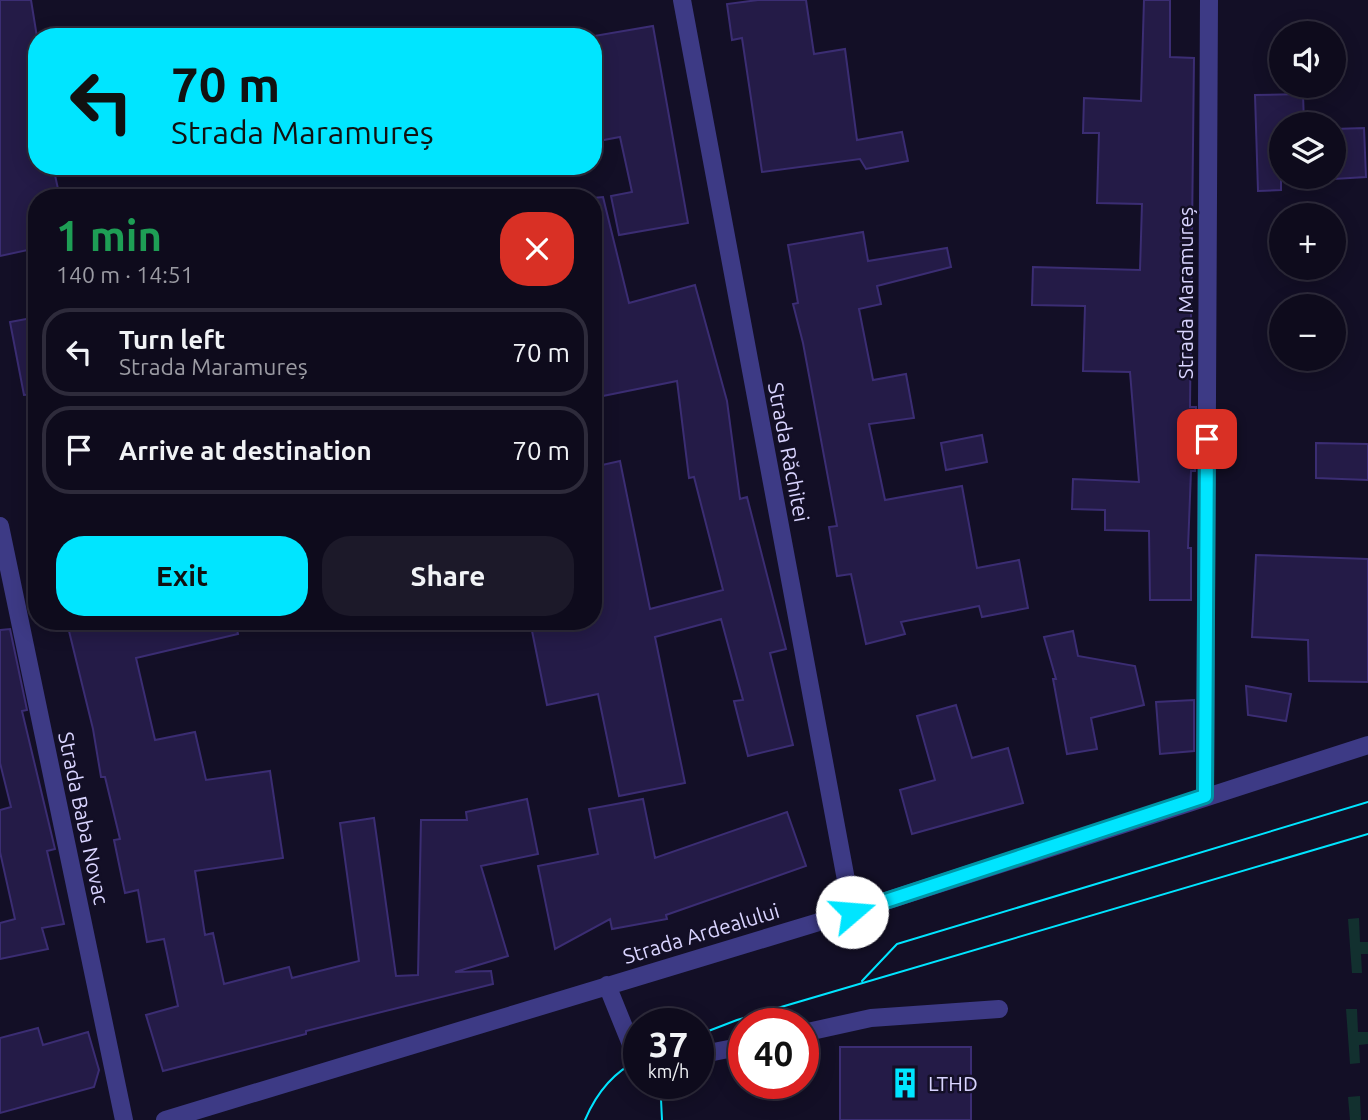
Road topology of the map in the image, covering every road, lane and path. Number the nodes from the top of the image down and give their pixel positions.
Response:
1 (682, 0) edge
2 (1209, 0) edge
3 (0, 526) edge
4 (1368, 745) edge
5 (1205, 796) junction
6 (852, 912) junction
7 (607, 985) junction
8 (999, 1009) dead end
9 (623, 1025) edge
10 (819, 1029) edge
11 (124, 1120) edge
12 (165, 1120) edge

1 - 6 street, Strada Răchitei
2 - 5 street, Strada Maramureș
3 - 11 street, Strada Baba Novac
4 - 5 street, Strada Ardealului
5 - 6 street, Strada Ardealului
6 - 7 street, Strada Ardealului
7 - 9 street
7 - 12 street, Strada Ardealului
8 - 10 street

